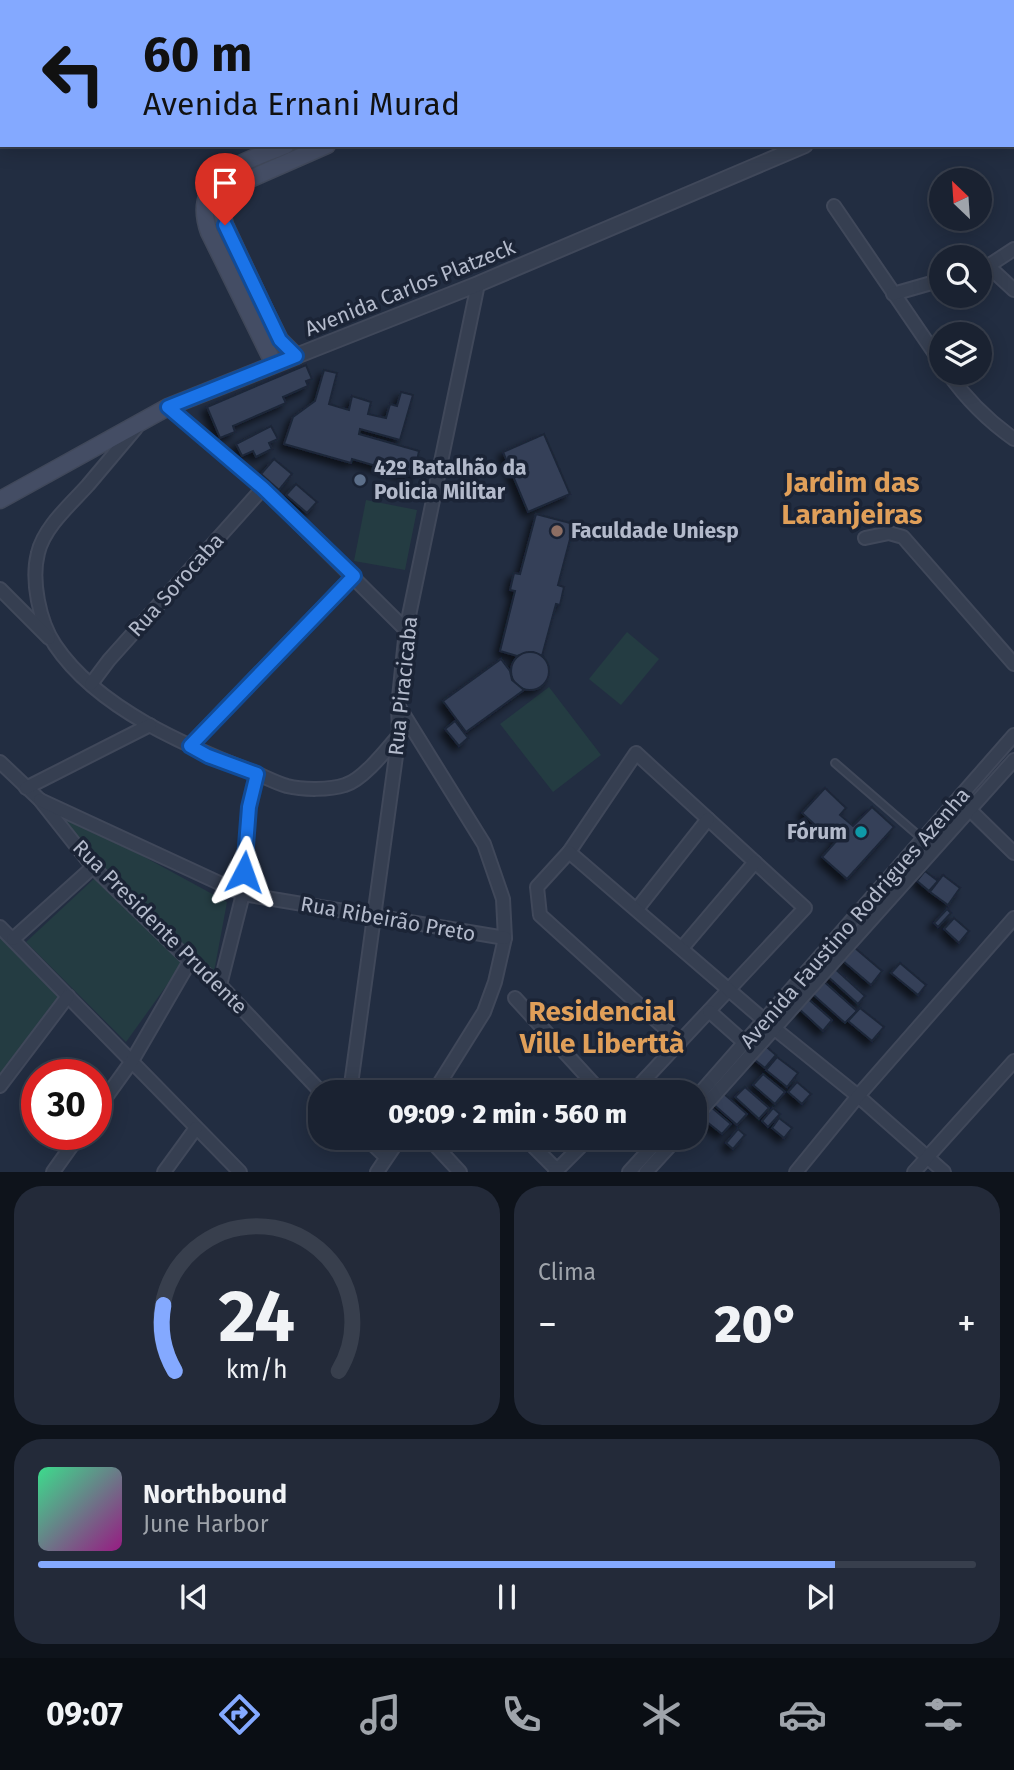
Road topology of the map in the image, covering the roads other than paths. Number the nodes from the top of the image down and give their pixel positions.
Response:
1 (281, 147) edge
2 (322, 147) edge
3 (800, 147) edge
4 (834, 206) dead end
5 (1014, 249) edge
6 (992, 262) edge
7 (992, 273) edge
8 (478, 284) junction
9 (929, 284) edge
10 (1014, 290) edge
11 (893, 294) junction
12 (929, 345) edge
13 (296, 356) junction
14 (275, 363) junction
15 (956, 385) edge
16 (168, 407) junction
17 (141, 421) junction
18 (1014, 439) edge
19 (263, 488) junction
20 (0, 500) edge
21 (865, 538) dead end
22 (354, 576) junction
23 (0, 589) edge
24 (406, 630) junction
25 (53, 642) junction
26 (1014, 664) edge
27 (91, 684) junction
28 (398, 707) junction
29 (150, 725) junction
30 (399, 734) junction
31 (1014, 735) edge
32 (190, 746) junction
33 (1014, 760) edge
34 (0, 762) edge
35 (835, 763) dead end
36 (257, 774) junction
37 (26, 788) junction
38 (40, 800) junction
39 (959, 800) junction
40 (970, 810) junction
41 (708, 819) junction
42 (923, 838) junction
43 (935, 849) junction
44 (569, 852) junction
45 (1014, 853) edge
46 (755, 862) junction
47 (93, 867) junction
48 (243, 894) junction
49 (637, 909) junction
50 (868, 914) junction
51 (375, 915) junction
52 (1014, 918) edge
53 (0, 927) edge
54 (505, 938) junction
55 (13, 939) junction
56 (682, 948) junction
57 (190, 961) junction
58 (220, 985) junction
59 (730, 989) junction
60 (68, 996) junction
61 (515, 998) dead end
62 (709, 1011) junction
63 (769, 1025) junction
64 (680, 1042) junction
65 (745, 1043) junction
66 (132, 1061) junction
67 (1014, 1061) edge
68 (310, 1080) edge
69 (352, 1080) edge
70 (442, 1080) edge
71 (590, 1080) edge
72 (644, 1080) edge
73 (0, 1086) edge
74 (707, 1086) edge
75 (112, 1089) edge
76 (858, 1096) junction
77 (707, 1102) edge
78 (196, 1128) junction
79 (68, 1150) edge
80 (379, 1150) edge
81 (391, 1150) edge
82 (440, 1150) edge
83 (536, 1150) edge
84 (577, 1150) edge
85 (655, 1150) edge
86 (661, 1150) edge
87 (386, 1157) junction
88 (927, 1157) junction
89 (53, 1171) edge
90 (164, 1171) edge
91 (240, 1171) edge
92 (377, 1171) edge
93 (460, 1171) edge
94 (556, 1171) edge
95 (629, 1171) edge
96 (646, 1171) edge
97 (796, 1171) edge
98 (914, 1171) edge
99 (944, 1171) edge

1 - 14 main road
2 - 13 main road
3 - 8 street, Avenida Carlos Platzeck
4 - 11 street
5 - 6 street
7 - 10 street
8 - 13 street, Avenida Carlos Platzeck
8 - 24 street, Rua Piracicaba
9 - 11 street
11 - 12 street
13 - 14 main road, Avenida Carlos Platzeck
14 - 16 main road, Avenida Carlos Platzeck
15 - 18 street
16 - 17 main road, Avenida Carlos Platzeck
16 - 19 street
17 - 20 main road, Avenida Carlos Platzeck
17 - 25 street
19 - 22 street
19 - 27 street, Rua Sorocaba
21 - 26 street
22 - 24 street
22 - 32 street
23 - 25 street
24 - 28 street, Rua Piracicaba
25 - 27 street
27 - 29 street
28 - 30 street, Rua Piracicaba
28 - 54 street
29 - 32 street
29 - 37 street
30 - 36 street
30 - 51 street, Rua Piracicaba
31 - 39 street, Avenida Faustino Rodrigues Azenha
32 - 36 street
33 - 40 street, Avenida Faustino Rodrigues Azenha
34 - 37 street, Rua Presidente Prudente
35 - 42 lane
36 - 48 street
37 - 38 street, Rua Presidente Prudente
38 - 47 street, Rua Presidente Prudente
38 - 48 street, Rua Ribeirão Preto
39 - 40 street
39 - 42 street, Avenida Faustino Rodrigues Azenha
40 - 43 street, Avenida Faustino Rodrigues Azenha
40 - 45 street
41 - 44 street
41 - 46 street
41 - 49 street
42 - 43 lane
42 - 50 street, Avenida Faustino Rodrigues Azenha
43 - 50 street, Avenida Faustino Rodrigues Azenha
44 - 49 street
44 - 64 street
46 - 56 street
46 - 59 street
47 - 55 street
47 - 57 street, Rua Presidente Prudente
48 - 51 street, Rua Ribeirão Preto
48 - 58 street
49 - 56 street
50 - 63 street, Avenida Faustino Rodrigues Azenha
51 - 54 street, Rua Ribeirão Preto
51 - 69 street, Rua Piracicaba
52 - 76 street
53 - 55 street
54 - 70 street
55 - 60 street
56 - 59 street
57 - 58 street, Rua Presidente Prudente
57 - 66 street
58 - 68 street, Rua Presidente Prudente
59 - 62 street
59 - 63 street
60 - 66 street
60 - 73 street
61 - 71 street
62 - 64 street
62 - 65 street
63 - 65 street, Avenida Faustino Rodrigues Azenha
63 - 76 street
63 - 77 street, Avenida Faustino Rodrigues Azenha
64 - 72 street
65 - 74 street, Avenida Faustino Rodrigues Azenha
66 - 75 street
66 - 78 street
67 - 88 street
76 - 88 street
76 - 97 street
78 - 90 street
78 - 91 street
79 - 89 street
80 - 87 street
81 - 87 street
82 - 93 street
83 - 94 street
84 - 94 street
85 - 95 street
86 - 96 street
87 - 92 street
88 - 98 street
88 - 99 street

